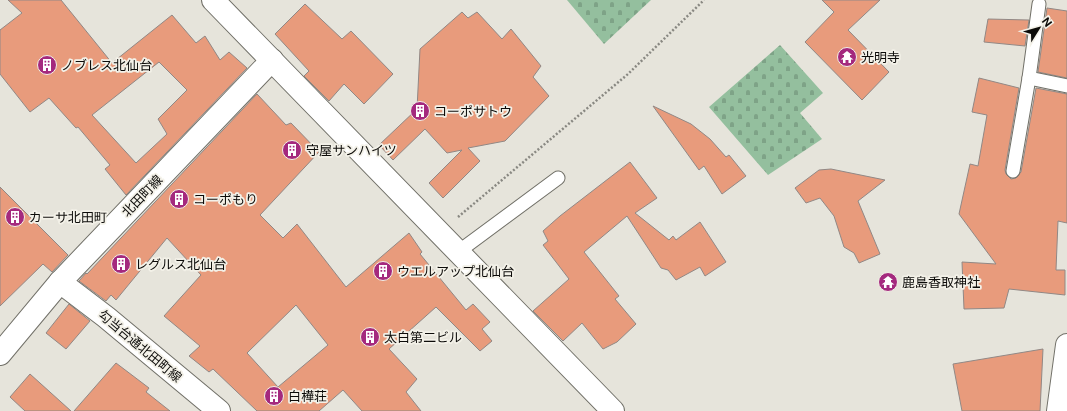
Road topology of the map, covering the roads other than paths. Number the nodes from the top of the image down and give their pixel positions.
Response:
1 (214, 0) edge
2 (1039, 4) dead end
3 (272, 60) junction
4 (1029, 78) junction
5 (1067, 86) edge
6 (1013, 170) dead end
7 (558, 178) dead end
8 (458, 252) junction
9 (60, 282) junction
10 (1067, 345) edge
11 (0, 354) edge
12 (219, 411) edge
13 (613, 411) edge
14 (1058, 411) edge

1 - 3 street
2 - 4 lane
3 - 8 street
3 - 9 street, 北田町線
4 - 5 lane
4 - 6 lane
7 - 8 lane
8 - 13 street
9 - 11 street, 北田町線
9 - 12 street, 勾当台通北田町線
10 - 14 street

